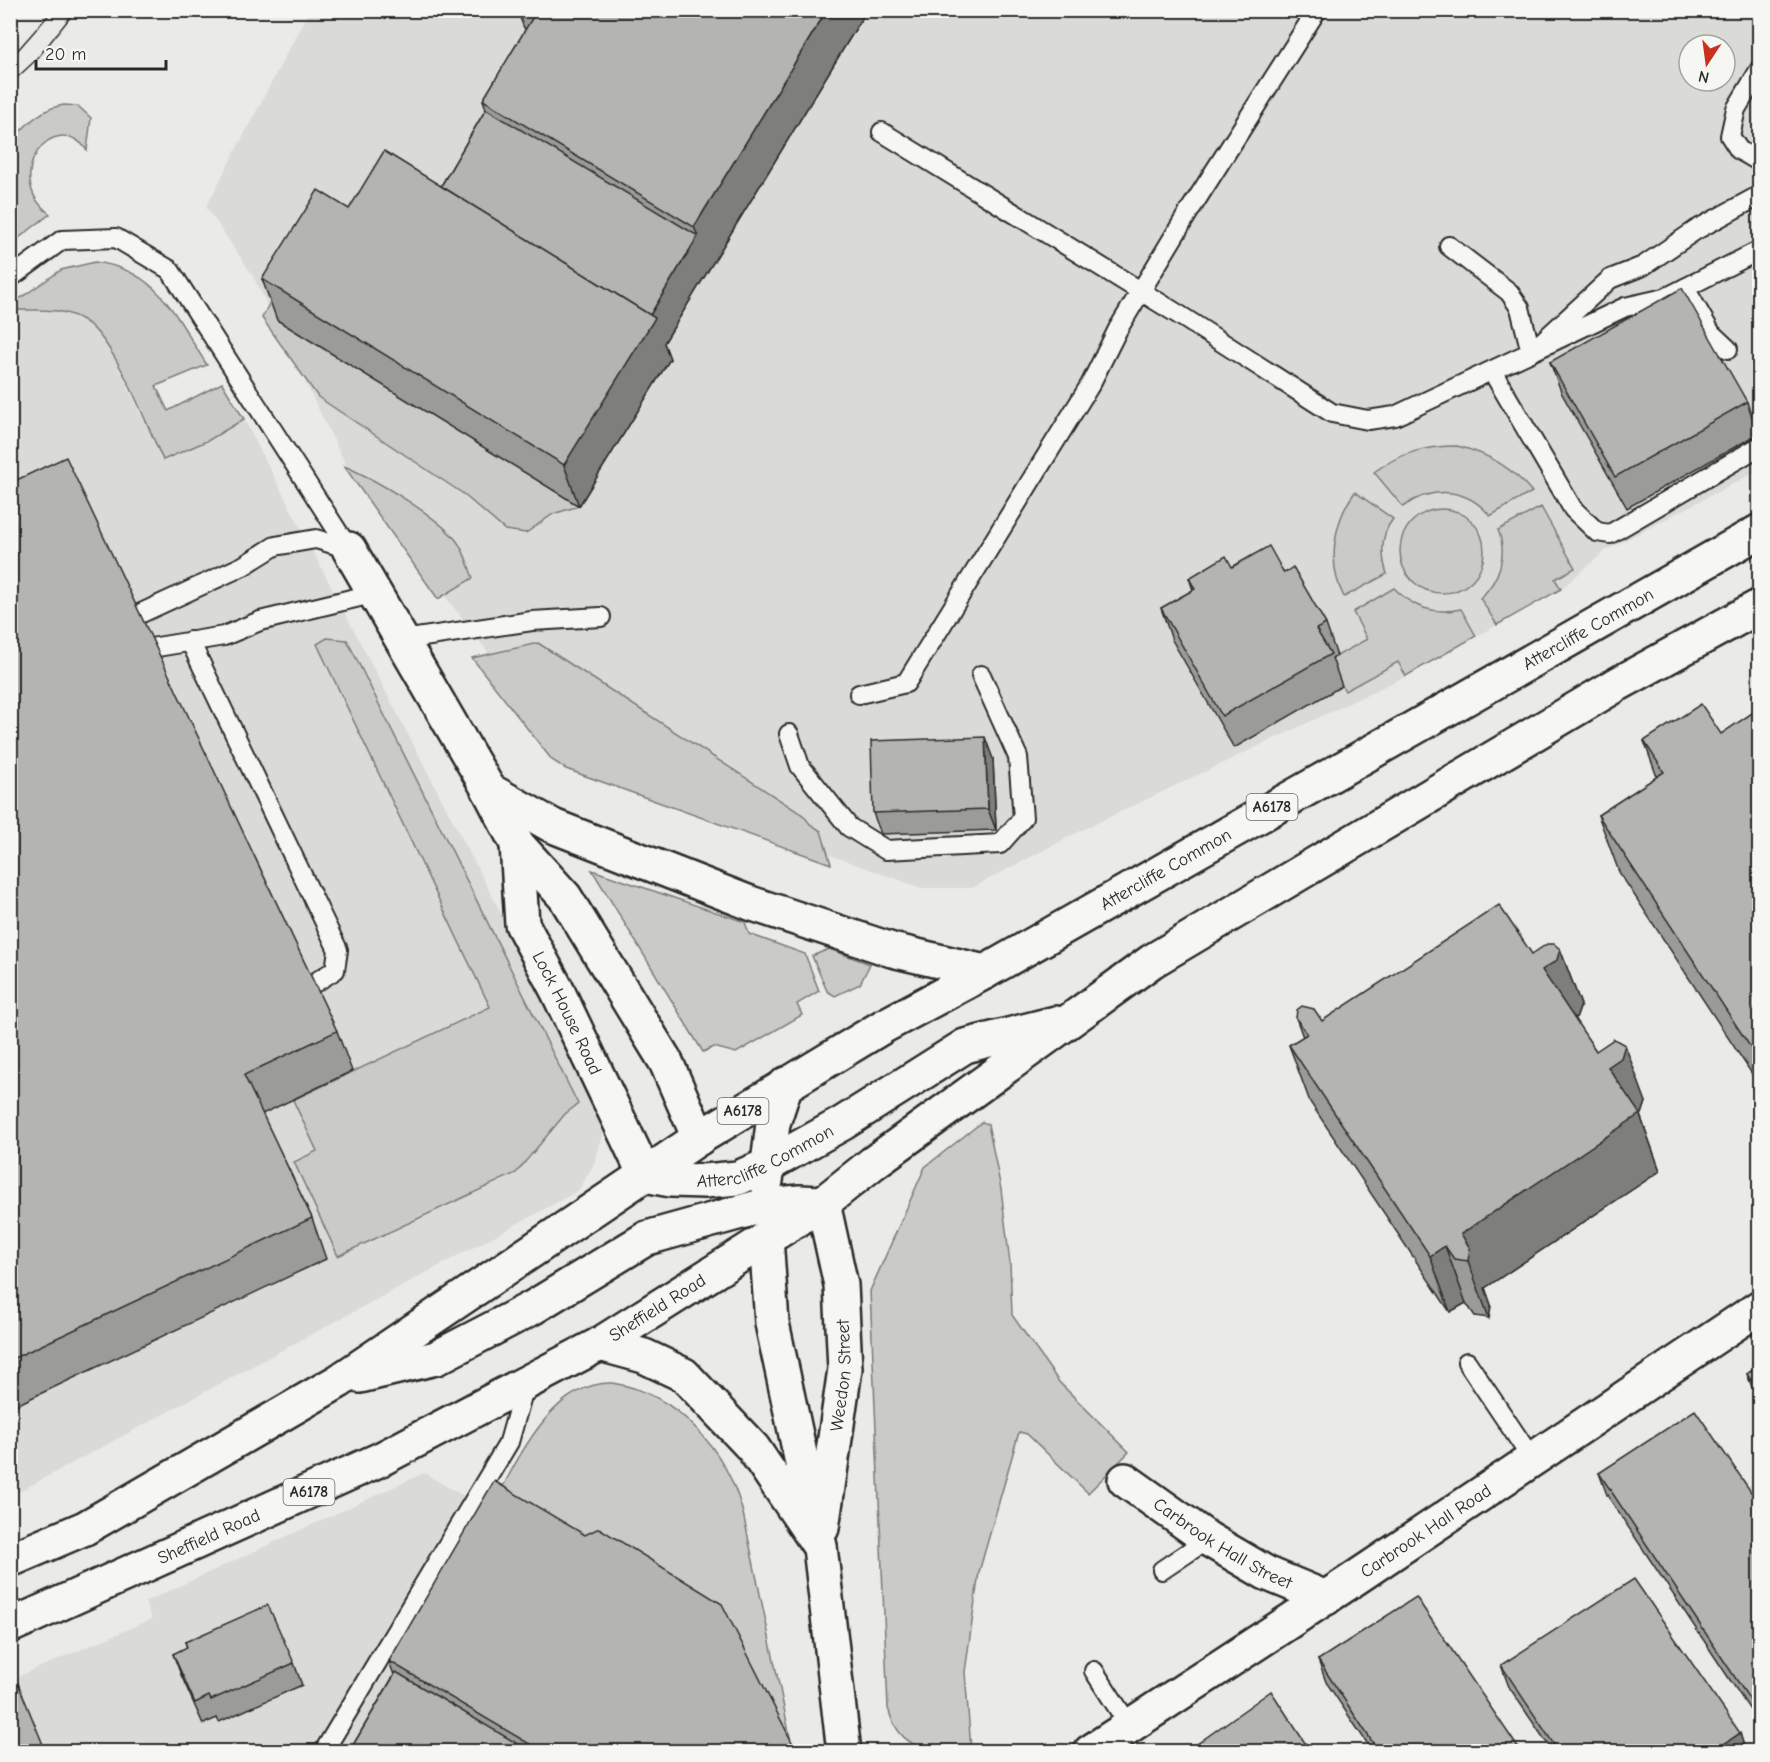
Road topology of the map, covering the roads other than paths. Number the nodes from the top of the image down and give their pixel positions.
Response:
1 (1317, 10) edge
2 (1760, 69) edge
3 (882, 132) dead end
4 (1760, 162) edge
5 (1760, 195) edge
6 (1449, 246) dead end
7 (1760, 250) edge
8 (10, 278) edge
9 (1685, 288) junction
10 (1142, 293) junction
11 (1728, 349) dead end
12 (1531, 352) junction
13 (1492, 371) junction
14 (1760, 446) edge
15 (1760, 531) edge
16 (349, 549) junction
17 (376, 593) junction
18 (1760, 606) edge
19 (135, 616) edge
20 (601, 617) dead end
21 (403, 640) junction
22 (190, 641) junction
23 (151, 648) edge
24 (981, 675) dead end
25 (859, 694) dead end
26 (789, 734) dead end
27 (489, 790) junction
28 (517, 844) junction
29 (985, 972) junction
30 (311, 986) edge
31 (1072, 1019) junction
32 (786, 1084) junction
33 (699, 1138) junction
34 (766, 1166) junction
35 (645, 1175) junction
36 (704, 1181) junction
37 (823, 1203) junction
38 (765, 1205) junction
39 (705, 1221) junction
40 (766, 1238) junction
41 (694, 1286) junction
42 (1760, 1307) edge
43 (600, 1344) junction
44 (1467, 1362) dead end
45 (339, 1381) junction
46 (525, 1385) junction
47 (1533, 1459) junction
48 (1125, 1480) dead end
49 (1208, 1539) junction
50 (820, 1547) junction
51 (10, 1560) edge
52 (1162, 1570) dead end
53 (1326, 1598) junction
54 (10, 1626) edge
55 (1094, 1671) dead end
56 (1115, 1742) edge
57 (324, 1751) edge
58 (844, 1752) edge

1 - 10 lane
2 - 4 lane
3 - 10 lane
5 - 12 lane
6 - 12 lane
7 - 9 lane
8 - 16 lane
9 - 11 lane
9 - 12 lane
10 - 13 lane
10 - 25 lane
12 - 13 lane
13 - 14 lane
15 - 29 main road, Attercliffe Common / A6178
16 - 17 main road, Lock House Road
16 - 19 lane
17 - 21 main road, Lock House Road
17 - 22 lane
18 - 31 main road, Attercliffe Common / A6178
20 - 21 lane
21 - 27 main road, Lock House Road
22 - 23 lane
22 - 30 lane
24 - 26 lane
27 - 28 main road, Lock House Road
27 - 29 main road
28 - 33 main road, Lock House Road
28 - 35 main road, Lock House Road
29 - 32 main road, Attercliffe Common / A6178
31 - 34 main road, Attercliffe Common
31 - 37 main road, Attercliffe Common / A6178
32 - 33 main road, Attercliffe Common / A6178
32 - 34 main road, Weedon Street
33 - 35 main road, A6178
33 - 36 main road, Lock House Road
34 - 36 main road, Attercliffe Common
34 - 38 main road, Weedon Street
35 - 36 main road, Attercliffe Common
35 - 45 main road, A6178
36 - 39 main road, Lock House Road
37 - 38 main road
37 - 40 main road, Sheffield Road / A6178
37 - 50 main road, Weedon Street
38 - 39 main road
38 - 40 main road, Weedon Street
39 - 41 main road, Lock House Road
39 - 45 main road
40 - 41 main road, Sheffield Road / A6178
40 - 50 main road, Weedon Street
41 - 43 main road, Sheffield Road / A6178
42 - 47 main road, Carbrook Hall Road
43 - 46 main road, Sheffield Road / A6178
43 - 50 main road
44 - 47 lane
45 - 51 main road, A6178
46 - 54 main road, Sheffield Road / A6178
46 - 57 lane
47 - 53 main road, Carbrook Hall Road
48 - 49 main road, Carbrook Hall Street
49 - 52 lane
49 - 53 main road, Carbrook Hall Street
50 - 58 main road, Weedon Street
53 - 56 main road, Carbrook Hall Road
55 - 56 lane

